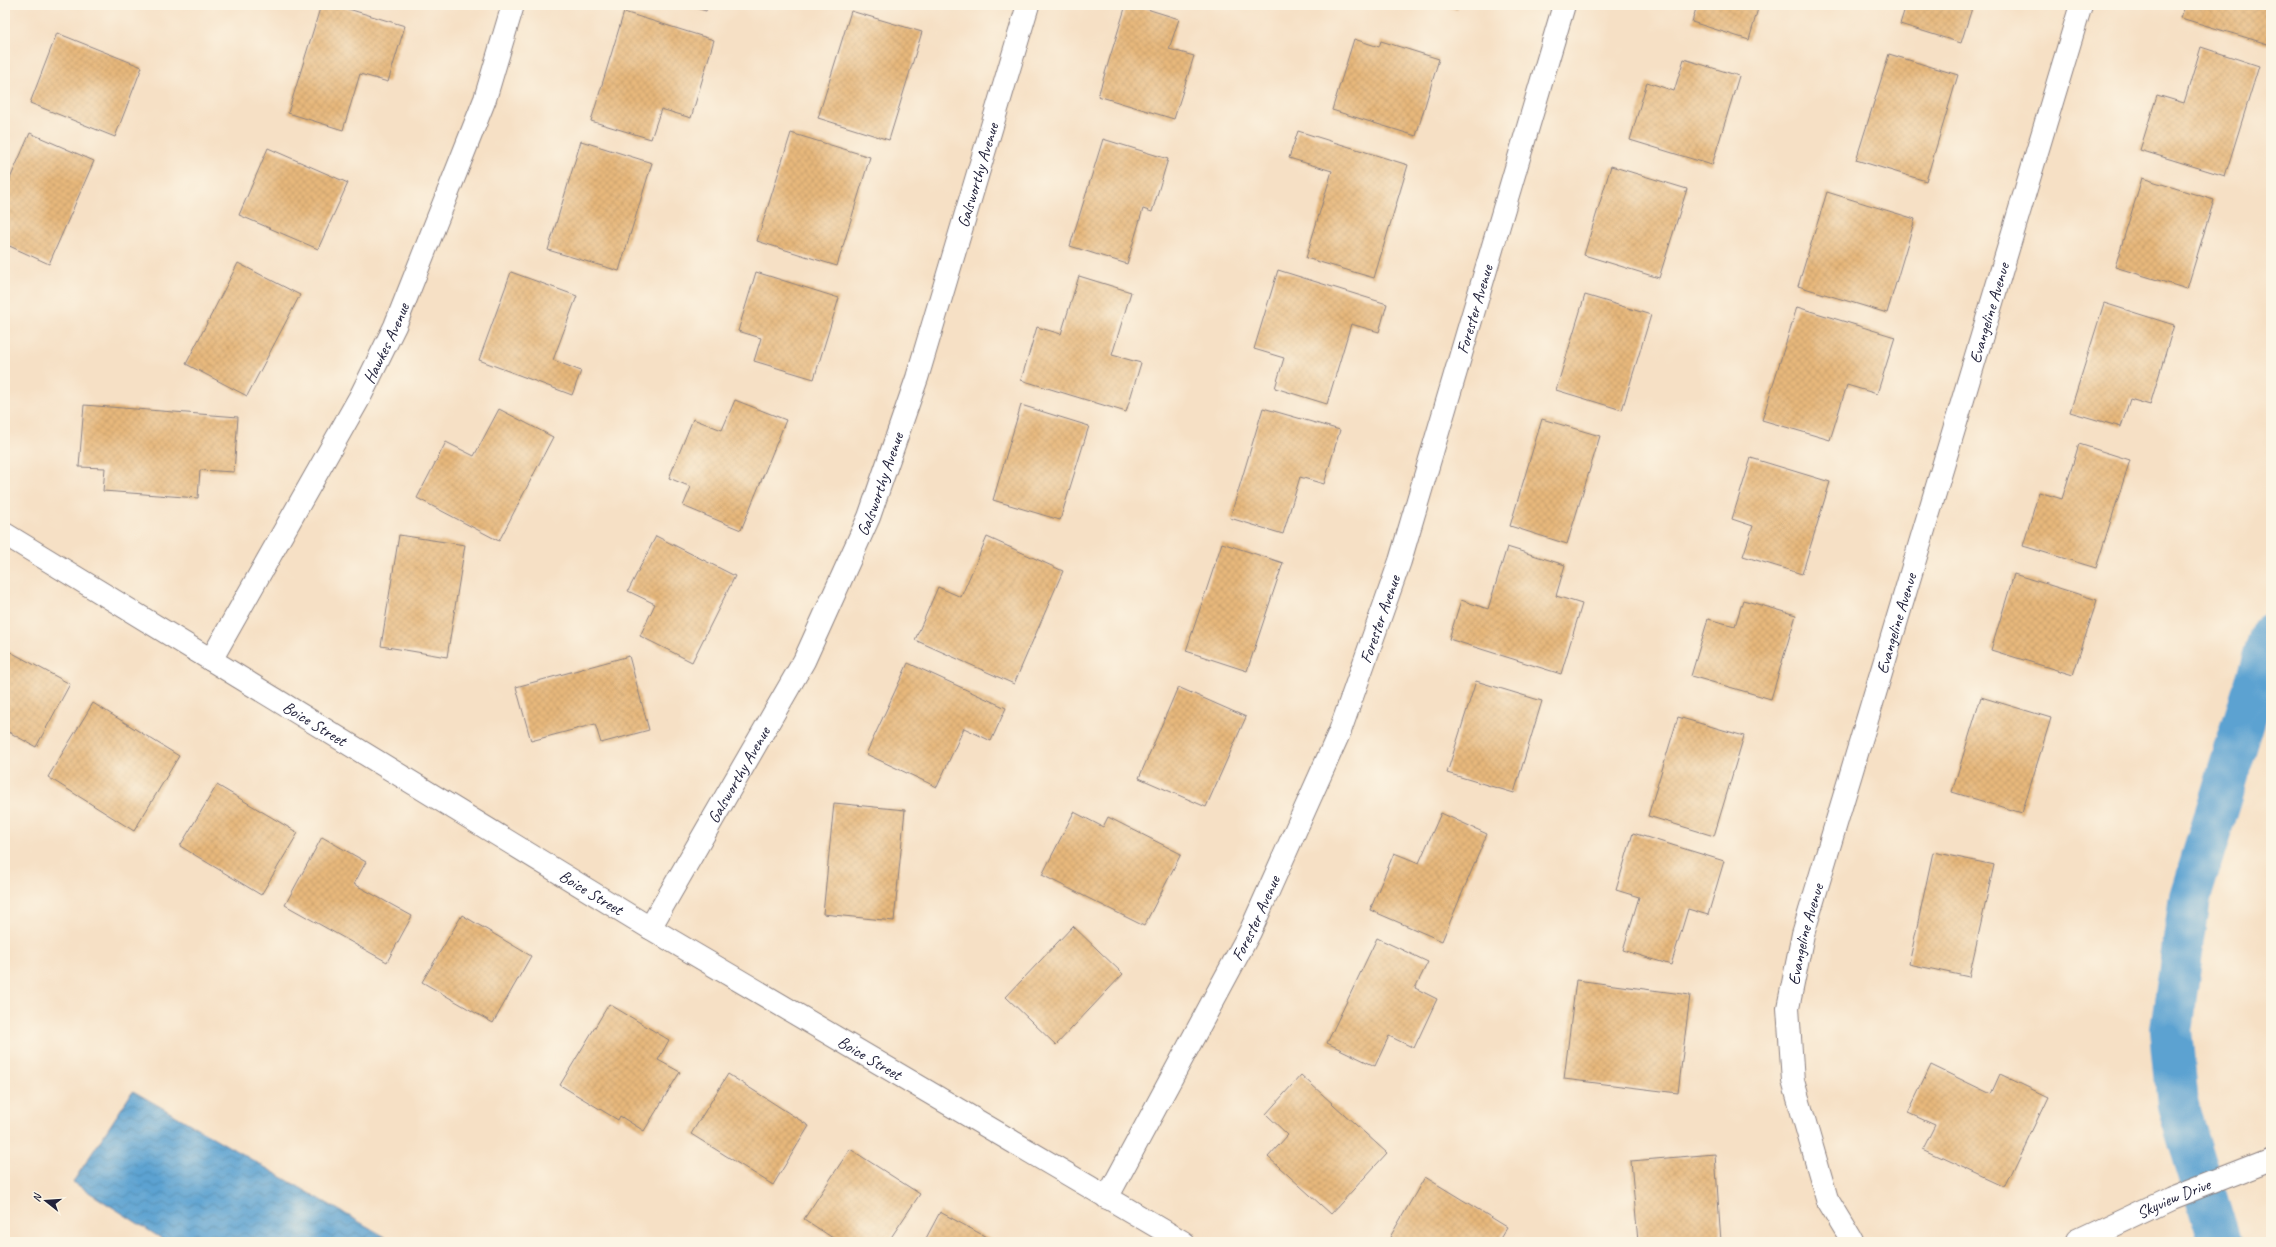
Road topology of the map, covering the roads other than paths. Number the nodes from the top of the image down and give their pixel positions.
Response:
1 (513, 5) edge
2 (1028, 5) edge
3 (1564, 5) edge
4 (2081, 5) edge
5 (5, 534) edge
6 (211, 660) junction
7 (650, 928) junction
8 (2271, 1159) edge
9 (1107, 1198) junction
10 (1183, 1242) edge
11 (1854, 1242) edge
12 (2078, 1242) edge

1 - 6 street, Hawkes Avenue
2 - 7 street, Galsworthy Avenue
3 - 9 street, Forester Avenue
4 - 11 street, Evangeline Avenue
5 - 6 street, Boice Street
6 - 7 street, Boice Street
7 - 9 street, Boice Street
8 - 12 street, Skyview Drive
9 - 10 street, Boice Street

